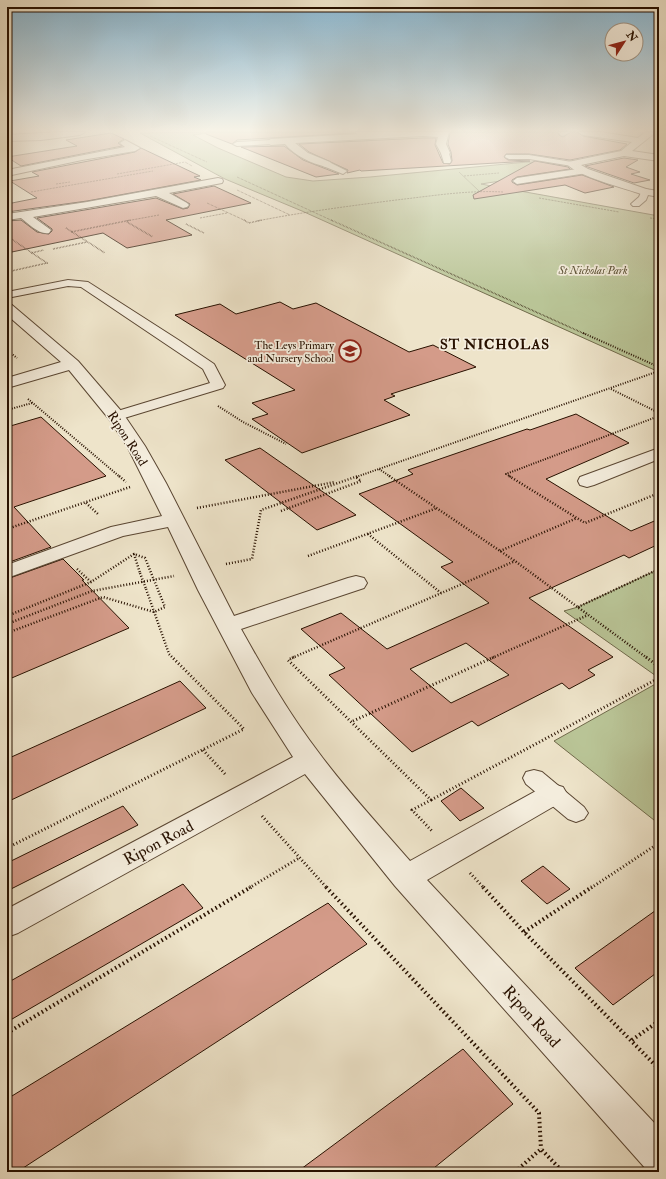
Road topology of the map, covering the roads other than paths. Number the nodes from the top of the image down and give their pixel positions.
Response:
1 (181, 187) edge
2 (619, 187) edge
3 (632, 187) edge
4 (615, 188) dead end
5 (158, 192) junction
6 (646, 192) junction
7 (659, 194) edge
8 (636, 204) dead end
9 (183, 205) dead end
10 (22, 214) junction
11 (7, 217) edge
12 (45, 230) dead end
13 (7, 295) edge
14 (7, 308) edge
15 (72, 364) junction
16 (8, 383) edge
17 (116, 416) junction
18 (659, 453) edge
19 (587, 481) dead end
20 (172, 517) junction
21 (7, 572) edge
22 (356, 583) dead end
23 (229, 625) junction
24 (309, 760) junction
25 (544, 786) joint
26 (576, 813) dead end
27 (406, 877) junction
28 (7, 924) edge
29 (659, 1156) edge

1 - 5 street
2 - 4 street
3 - 6 street
5 - 9 street
5 - 10 street
6 - 7 lane
6 - 8 lane
10 - 11 street
10 - 12 street
13 - 17 lane
14 - 15 street, Ripon Road
15 - 16 street
15 - 17 street, Ripon Road
17 - 20 street, Ripon Road
18 - 19 street
20 - 21 street
20 - 23 street, Ripon Road
22 - 23 street
23 - 24 street, Ripon Road
24 - 27 street, Ripon Road
24 - 28 street, Ripon Road
25 - 26 lane
25 - 27 street
27 - 29 street, Ripon Road

